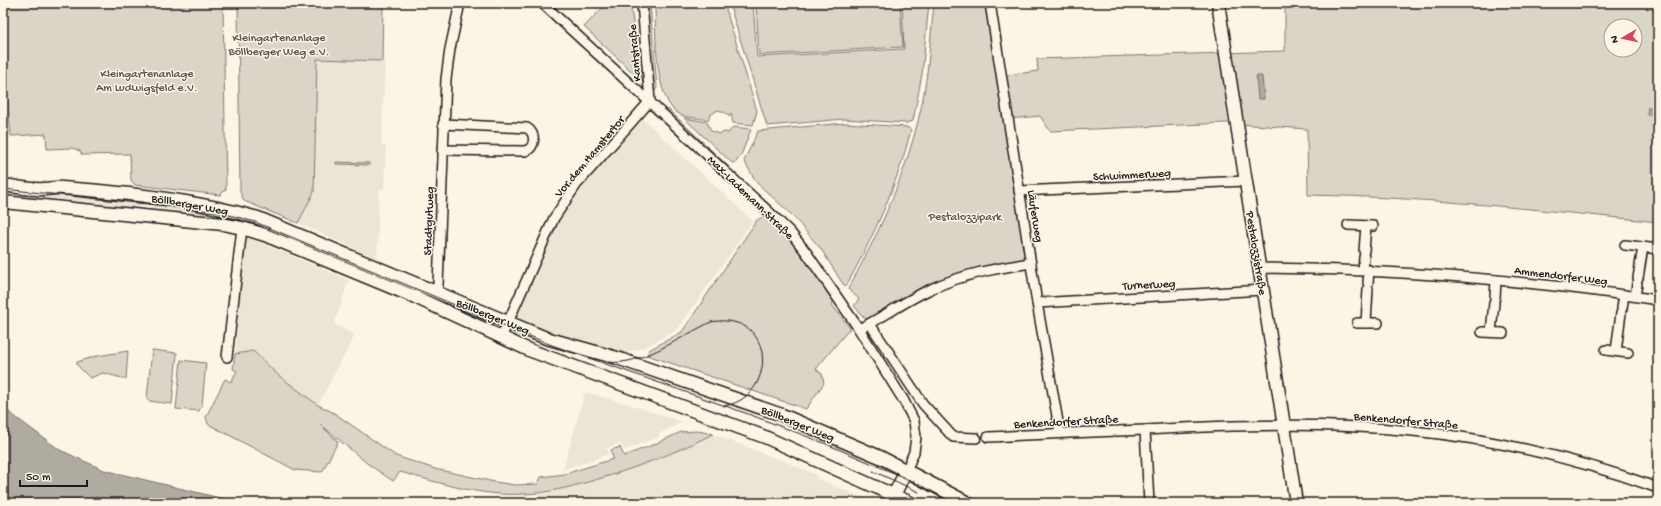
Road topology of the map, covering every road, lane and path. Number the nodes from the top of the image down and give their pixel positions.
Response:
1 (460, 3) edge
2 (542, 3) edge
3 (642, 3) edge
4 (990, 3) edge
5 (1218, 3) edge
6 (650, 101) junction
7 (443, 124) junction
8 (442, 150) junction
9 (1246, 181) junction
10 (3, 185) edge
11 (1019, 191) junction
12 (3, 202) edge
13 (1348, 225) dead end
14 (242, 228) junction
15 (1625, 244) dead end
16 (1643, 247) junction
17 (1658, 249) edge
18 (1031, 263) junction
19 (1259, 268) junction
20 (1366, 270) junction
21 (1496, 280) junction
22 (1263, 290) junction
23 (435, 292) junction
24 (1624, 295) junction
25 (1635, 296) junction
26 (1658, 300) edge
27 (1037, 303) junction
28 (508, 322) junction
29 (1357, 323) dead end
30 (1366, 323) junction
31 (1378, 323) dead end
32 (870, 324) junction
33 (859, 329) junction
34 (1503, 333) dead end
35 (501, 338) junction
36 (1606, 350) dead end
37 (1616, 351) junction
38 (1628, 353) dead end
39 (227, 357) dead end
40 (1284, 425) junction
41 (1145, 430) junction
42 (1060, 433) junction
43 (988, 437) dead end
44 (976, 438) dead end
45 (906, 471) junction
46 (1658, 488) edge
47 (893, 499) edge
48 (911, 503) edge
49 (968, 503) edge
50 (1149, 503) edge
51 (1296, 503) edge

1 - 7 street, Stadtgutweg
2 - 6 street, Max-Lademann-Straße
3 - 6 street, Kantstraße
4 - 11 street, Läuferweg
5 - 9 street, Pestalozzistraße
6 - 28 street, Vor dem Hamstertor
6 - 33 street, Max-Lademann-Straße
7 - 8 street, Stadtgutweg
7 - 8 street
8 - 23 street, Stadtgutweg
9 - 11 street, Schwimmerweg
9 - 19 street, Pestalozzistraße
10 - 23 street, Böllberger Weg
11 - 18 street, Läuferweg
12 - 14 street, Böllberger Weg
13 - 20 street
14 - 35 street, Böllberger Weg
14 - 39 street
15 - 16 street
16 - 17 street
16 - 25 street
18 - 27 street, Läuferweg
18 - 32 street
19 - 20 street, Ammendorfer Weg
19 - 22 street, Pestalozzistraße
20 - 21 street, Ammendorfer Weg
20 - 30 street
21 - 24 street, Ammendorfer Weg
21 - 34 street, Ammendorfer Weg
22 - 27 street, Turnerweg
22 - 40 street, Pestalozzistraße
23 - 28 street, Böllberger Weg
24 - 25 street, Ammendorfer Weg
24 - 37 street
25 - 26 street, Ammendorfer Weg
27 - 42 street, Läuferweg
28 - 35 street, Vor dem Hamstertor
28 - 45 street, Böllberger Weg
29 - 30 street
30 - 31 street
32 - 33 street
32 - 44 street
33 - 45 street, Max-Lademann-Straße
35 - 47 street, Böllberger Weg
36 - 37 street
37 - 38 street
40 - 41 street, Benkendorfer Straße
40 - 46 street, Benkendorfer Straße
40 - 51 street, Pestalozzistraße
41 - 42 street, Benkendorfer Straße
41 - 50 street
42 - 43 street, Benkendorfer Straße
45 - 47 street, Max-Lademann-Straße
45 - 49 street, Böllberger Weg
47 - 48 street, Böllberger Weg

